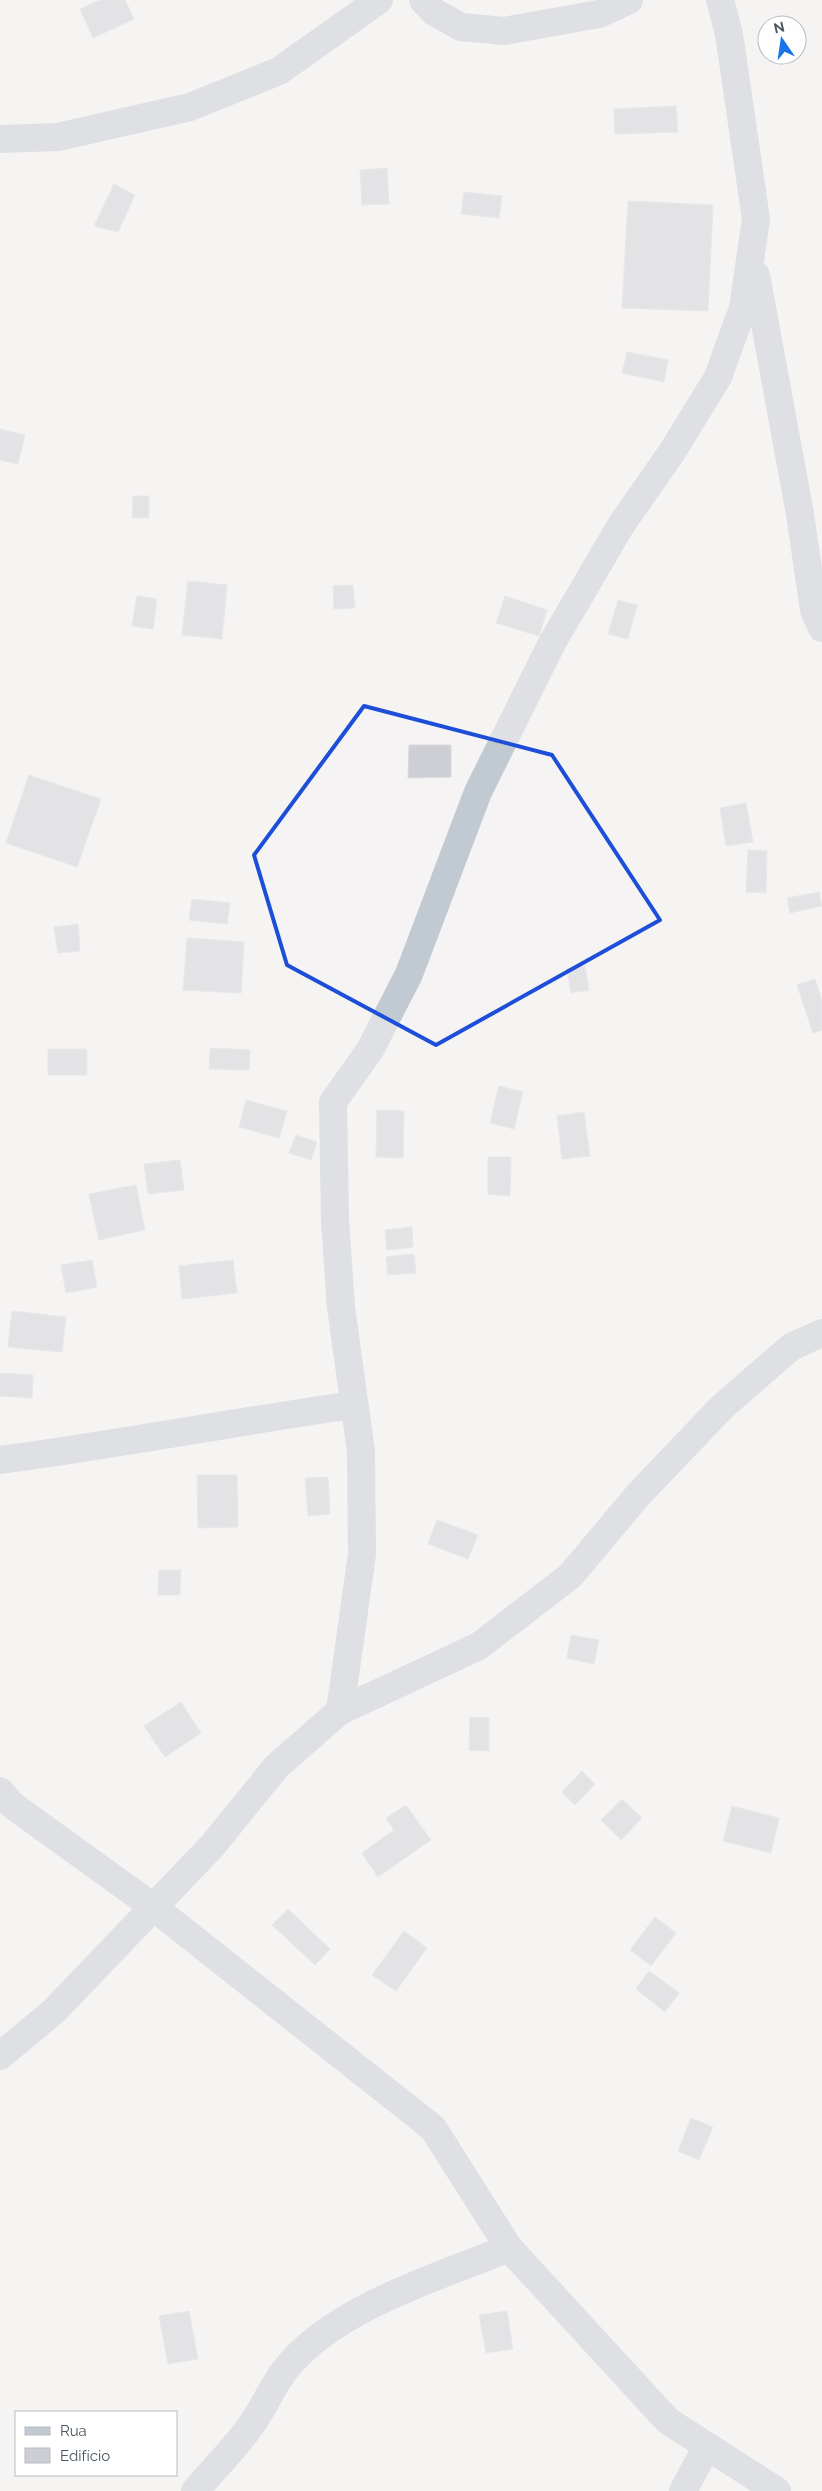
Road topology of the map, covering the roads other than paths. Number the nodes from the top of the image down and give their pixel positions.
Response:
1 (379, 0) edge
2 (423, 0) edge
3 (629, 0) edge
4 (720, 0) edge
5 (0, 139) edge
6 (751, 251) junction
7 (822, 628) edge
8 (822, 1333) edge
9 (353, 1405) junction
10 (0, 1460) edge
11 (340, 1711) junction
12 (0, 1791) edge
13 (152, 1906) junction
14 (0, 2056) edge
15 (509, 2248) junction
16 (706, 2446) junction
17 (195, 2491) edge
18 (683, 2491) edge
19 (777, 2491) edge

1 - 5 street
2 - 3 street
4 - 6 street
6 - 7 street
6 - 9 street
8 - 11 street
9 - 10 street
9 - 11 street
11 - 13 street
12 - 13 street
13 - 14 street
13 - 15 street
15 - 16 street
15 - 17 street
16 - 18 street
16 - 19 street

